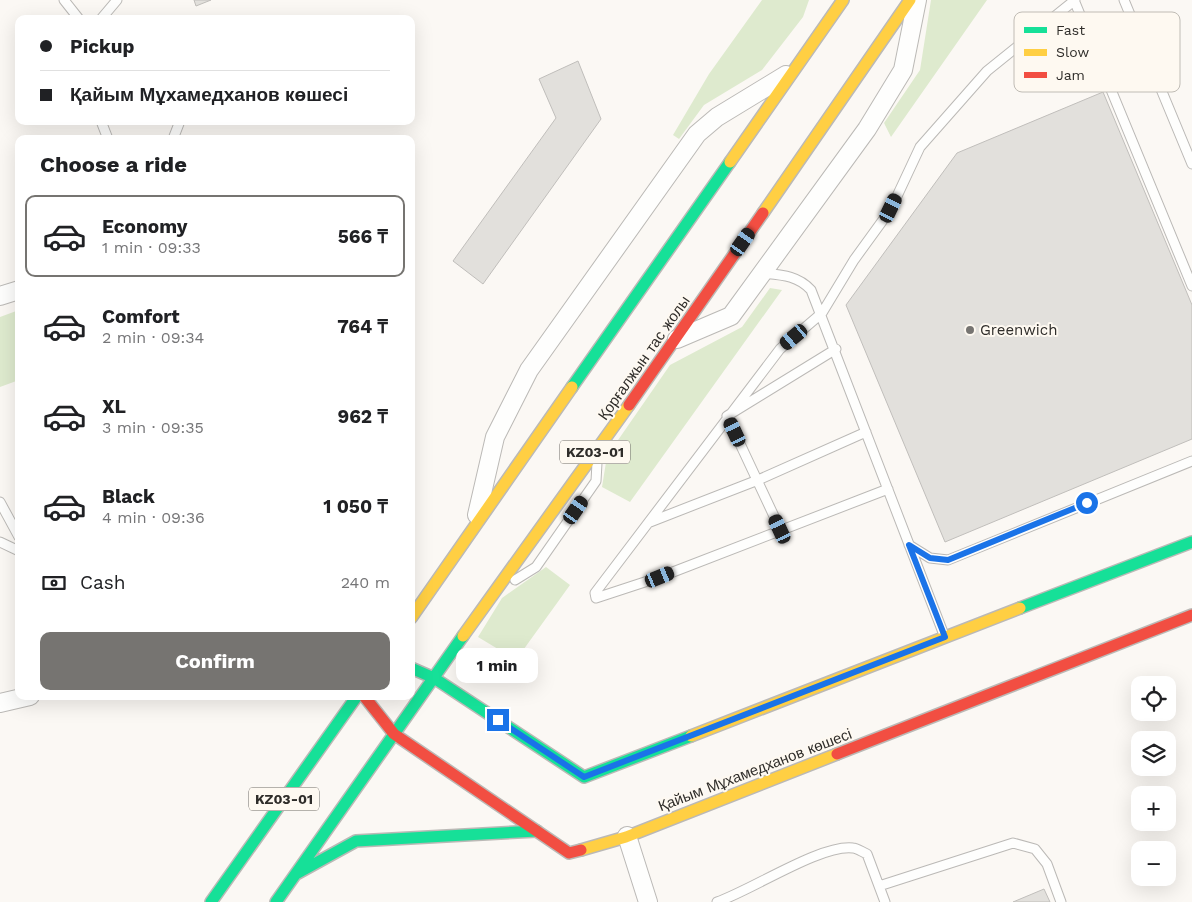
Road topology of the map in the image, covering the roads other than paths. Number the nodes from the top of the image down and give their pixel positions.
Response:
1 (64, 0) edge
2 (117, 0) edge
3 (843, 0) edge
4 (910, 0) edge
5 (917, 0) edge
6 (1075, 0) edge
7 (1124, 0) edge
8 (823, 10) dead end
9 (1060, 12) edge
10 (1080, 12) edge
11 (1129, 12) edge
12 (76, 15) edge
13 (104, 15) edge
14 (816, 39) junction
15 (1014, 49) edge
16 (793, 71) junction
17 (1113, 92) edge
18 (1162, 92) edge
19 (1192, 164) edge
20 (761, 273) junction
21 (1192, 286) edge
22 (15, 291) edge
23 (0, 296) edge
24 (822, 313) junction
25 (676, 339) junction
26 (836, 349) junction
27 (727, 416) junction
28 (866, 432) junction
29 (599, 447) junction
30 (1192, 461) edge
31 (758, 480) junction
32 (888, 489) junction
33 (0, 502) edge
34 (650, 522) junction
35 (780, 529) junction
36 (15, 530) edge
37 (474, 530) junction
38 (0, 542) edge
39 (1192, 542) edge
40 (909, 545) junction
41 (15, 549) edge
42 (494, 593) junction
43 (415, 612) edge
44 (1192, 615) edge
45 (945, 637) junction
46 (415, 670) edge
47 (434, 678) junction
48 (15, 700) edge
49 (354, 700) edge
50 (367, 700) edge
51 (0, 704) edge
52 (394, 734) junction
53 (537, 831) junction
54 (628, 836) junction
55 (296, 874) junction
56 (879, 886) junction
57 (211, 902) edge
58 (276, 902) edge
59 (648, 902) edge
60 (717, 902) edge
61 (885, 902) edge
62 (1061, 902) edge

1 - 12 lane
2 - 13 lane
3 - 14 main road, KZ03-01
4 - 25 main road, Қорғалжын тас жолы / KZ03-01
5 - 20 street
6 - 9 lane
6 - 10 lane
7 - 11 lane
8 - 14 lane
14 - 16 main road, KZ03-01
15 - 24 lane
16 - 37 main road, KZ03-01
16 - 37 street
17 - 21 lane
18 - 19 lane
20 - 24 lane
20 - 25 street
22 - 23 street
24 - 26 lane
24 - 27 lane
25 - 29 main road, Қорғалжын тас жолы / KZ03-01
26 - 27 lane
26 - 28 lane
27 - 31 lane
27 - 34 lane
28 - 31 lane
28 - 32 lane
29 - 42 main road, Қорғалжын тас жолы / KZ03-01
29 - 42 lane
30 - 40 lane
31 - 34 lane
31 - 35 lane
32 - 35 lane
32 - 40 lane
33 - 36 lane
34 - 35 lane
37 - 43 main road, KZ03-01
38 - 41 lane
39 - 45 main road
40 - 45 lane
42 - 47 main road, Қорғалжын тас жолы / KZ03-01
44 - 54 main road, Қайым Мұхамедханов көшесі
45 - 47 main road
46 - 47 main road
47 - 52 main road, Қорғалжын тас жолы / KZ03-01
48 - 51 street
49 - 57 main road, KZ03-01
50 - 52 main road, Қайым Мұхамедханов көшесі
52 - 53 main road, Қайым Мұхамедханов көшесі
52 - 55 main road, Қорғалжын тас жолы / KZ03-01
53 - 54 main road, Қайым Мұхамедханов көшесі
53 - 55 main road
54 - 59 street
55 - 58 main road, Қорғалжын тас жолы / KZ03-01
56 - 60 lane
56 - 61 lane
56 - 62 lane

